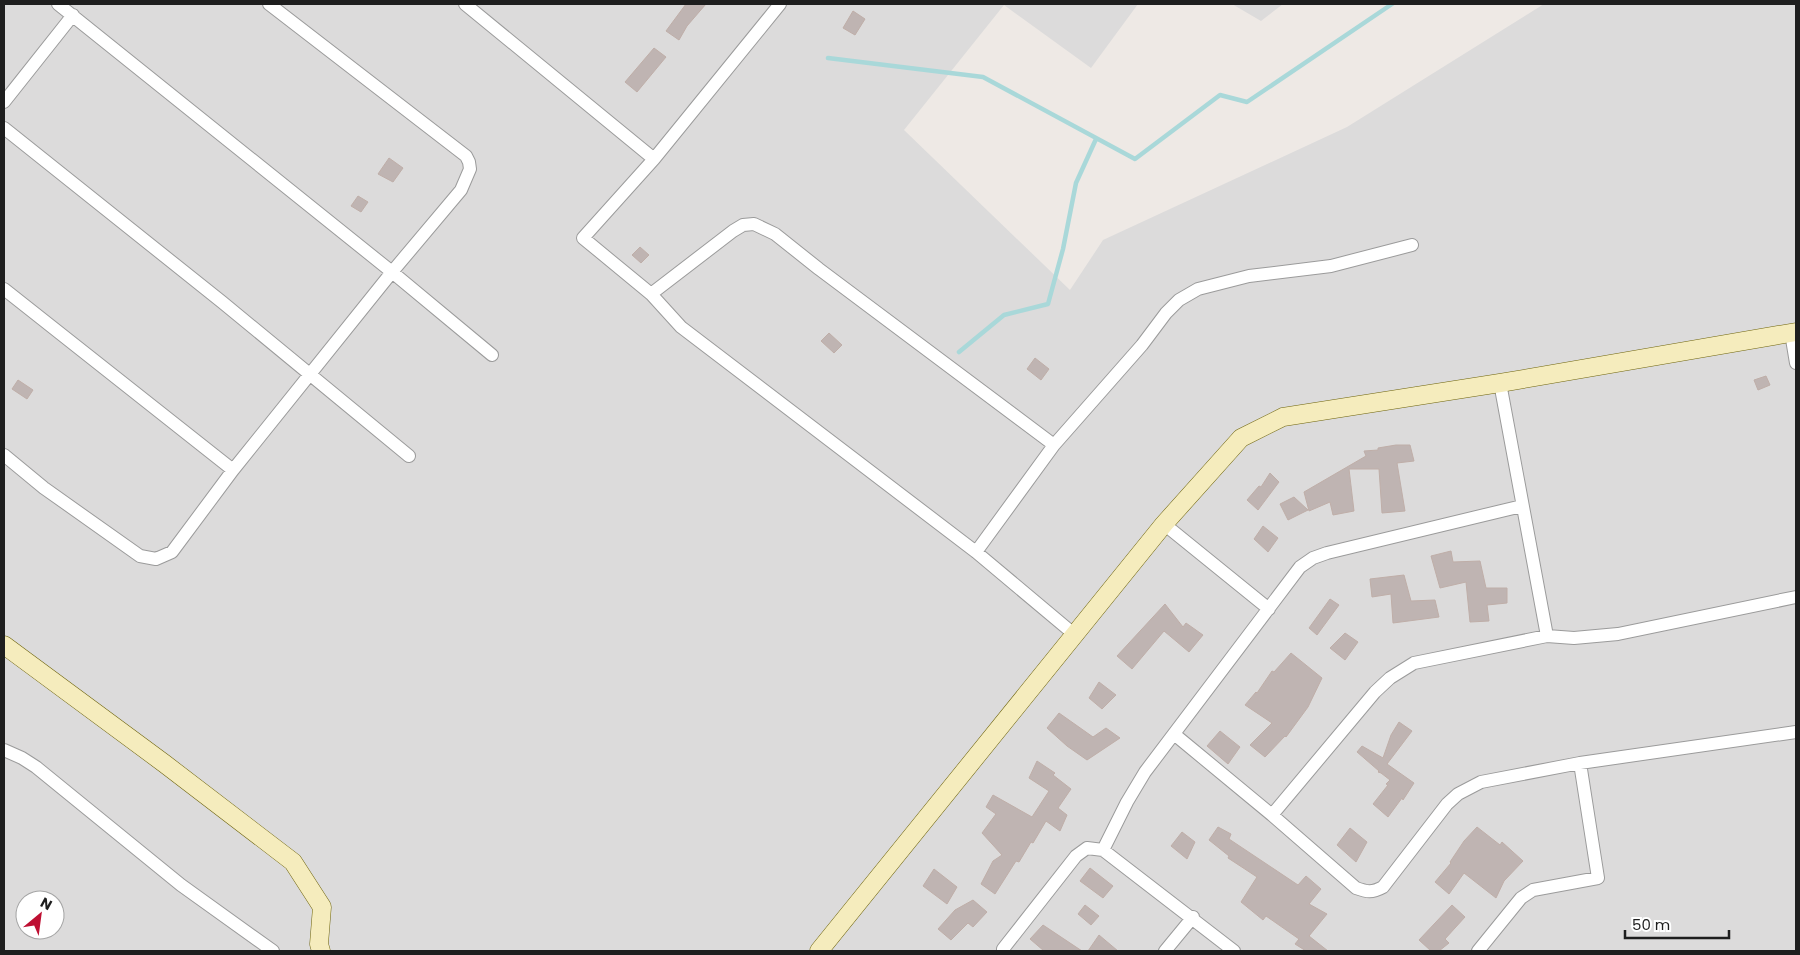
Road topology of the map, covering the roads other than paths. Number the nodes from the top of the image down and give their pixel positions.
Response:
1 (58, 4) edge
2 (270, 4) edge
3 (464, 4) edge
4 (780, 4) edge
5 (73, 15) junction
6 (4, 102) edge
7 (4, 128) edge
8 (654, 159) junction
9 (1412, 245) dead end
10 (392, 272) junction
11 (4, 289) edge
12 (651, 294) junction
13 (1794, 332) edge
14 (492, 355) dead end
15 (1796, 363) edge
16 (311, 375) junction
17 (1500, 383) junction
18 (1054, 445) junction
19 (4, 455) edge
20 (409, 456) dead end
21 (233, 470) junction
22 (1522, 506) junction
23 (1164, 524) junction
24 (976, 552) junction
25 (1796, 597) edge
26 (1269, 609) junction
27 (1075, 635) junction
28 (1547, 636) junction
29 (4, 645) edge
30 (1796, 732) edge
31 (1174, 734) junction
32 (4, 750) edge
33 (1580, 763) junction
34 (1272, 815) junction
35 (1103, 850) junction
36 (1192, 917) junction
37 (1003, 949) dead end
38 (273, 951) edge
39 (321, 951) edge
40 (819, 951) edge
41 (1165, 951) edge
42 (1234, 951) edge
43 (1478, 951) edge

1 - 5 street
2 - 10 street
3 - 8 street
4 - 8 street
5 - 6 street
5 - 10 street
7 - 16 street
8 - 12 street
9 - 18 street
10 - 14 street
10 - 16 street
11 - 21 street
12 - 18 street
12 - 24 street
13 - 15 street
13 - 17 street
16 - 20 street
16 - 21 street
17 - 22 street
17 - 23 street
18 - 24 street
19 - 21 street
22 - 26 street
22 - 28 street
23 - 26 street
23 - 27 street
24 - 27 street
25 - 28 street
26 - 31 street
27 - 40 street
28 - 34 street
29 - 39 street
30 - 33 street
31 - 34 street
31 - 35 street
32 - 38 street
33 - 34 street
33 - 43 street
35 - 36 street
35 - 37 street
36 - 41 street
36 - 42 street

